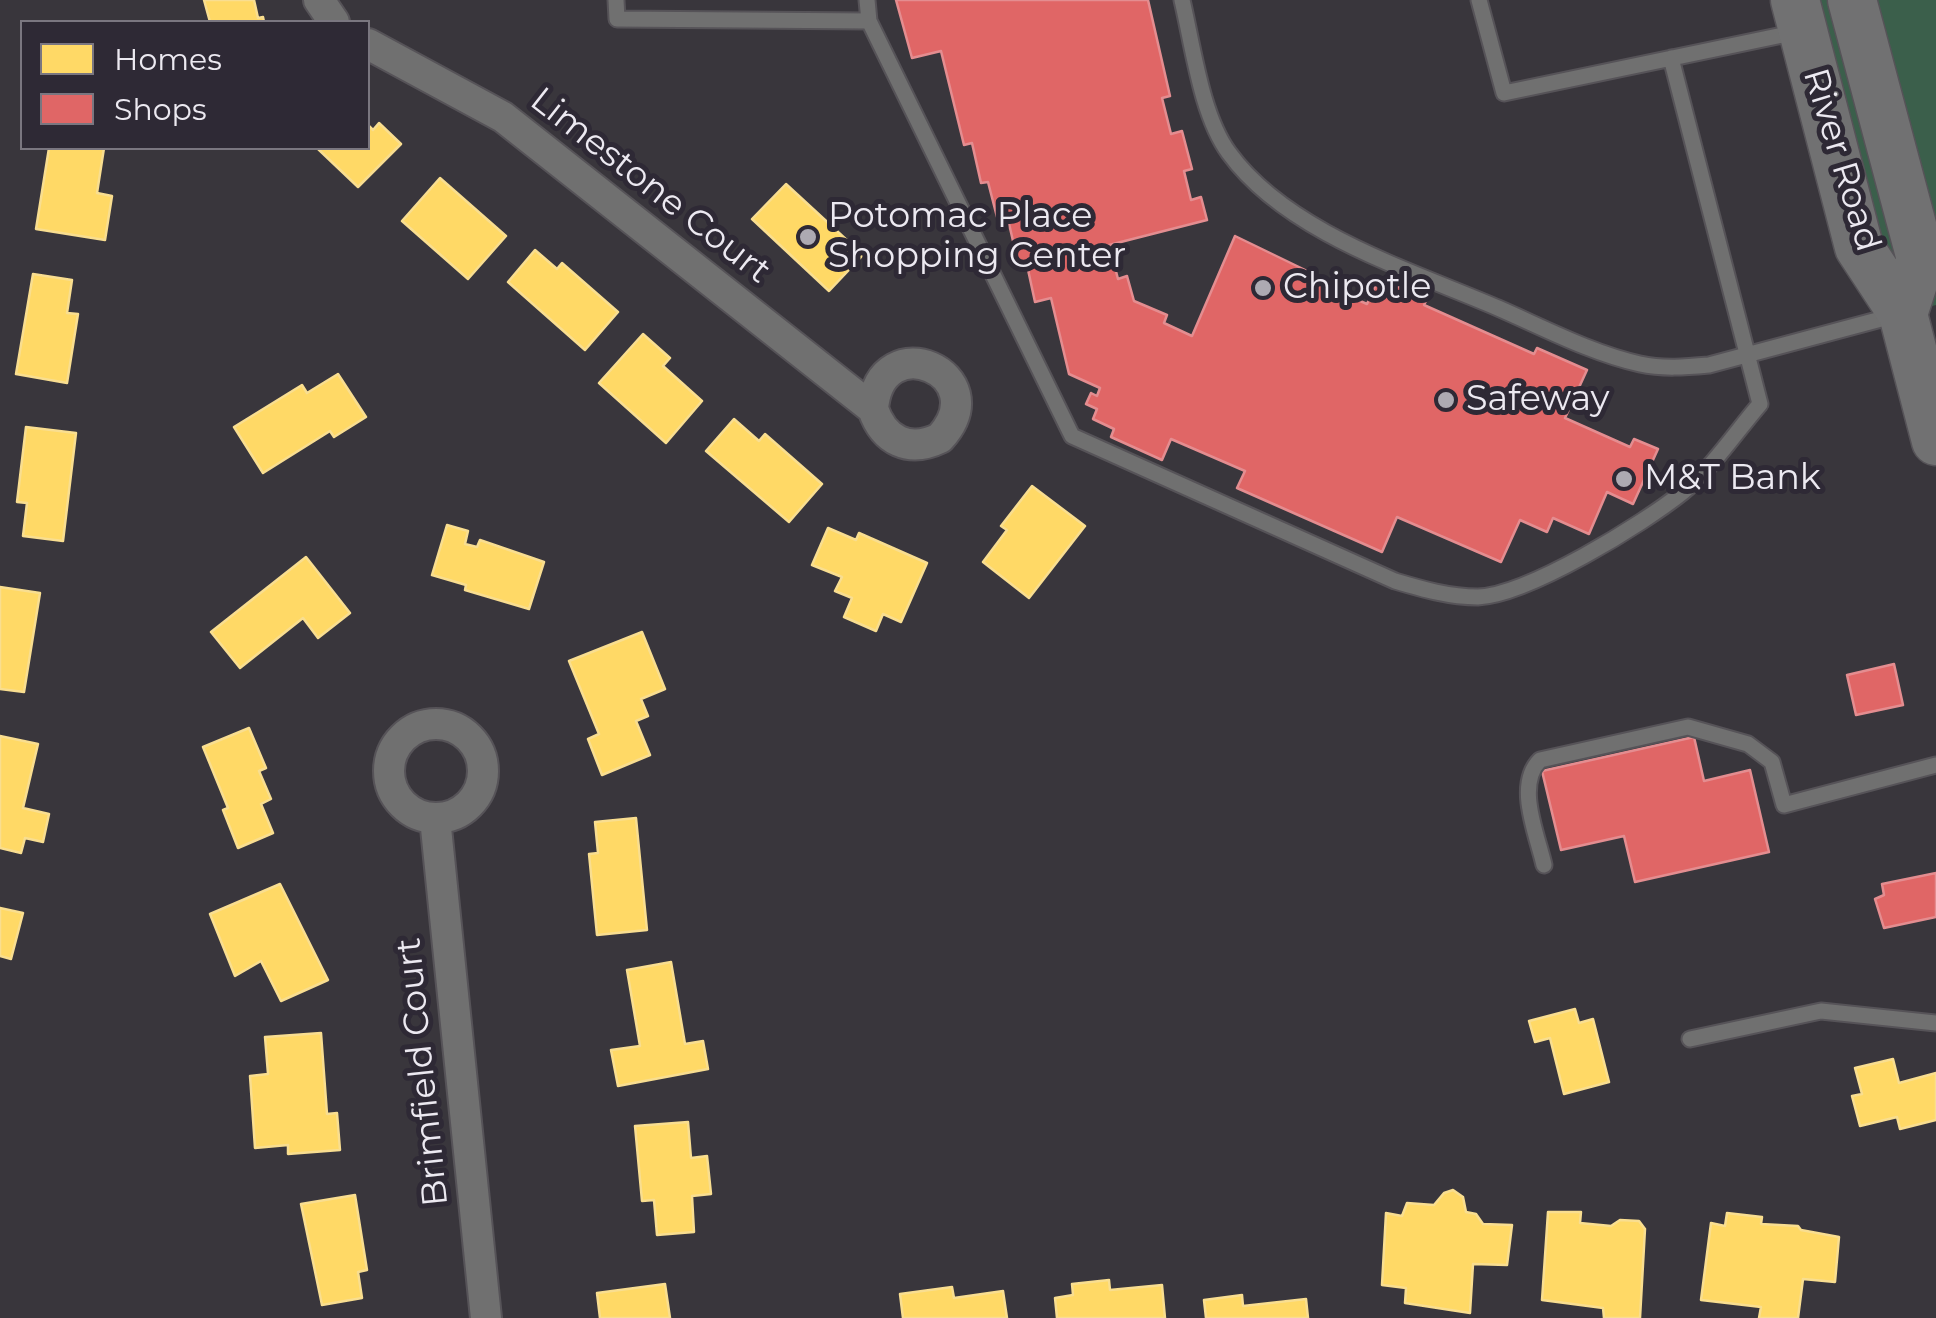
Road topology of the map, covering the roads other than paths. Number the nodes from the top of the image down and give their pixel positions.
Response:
1 (616, 0) edge
2 (867, 0) edge
3 (1182, 0) edge
4 (1479, 0) edge
5 (1852, 0) edge
6 (1799, 15) edge
7 (869, 21) junction
8 (370, 45) edge
9 (1671, 58) junction
10 (1902, 314) junction
11 (1746, 354) junction
12 (873, 408) dead end
13 (1936, 441) edge
14 (1936, 765) edge
15 (436, 818) dead end
16 (1544, 865) dead end
17 (1936, 1023) edge
18 (1690, 1039) dead end
19 (486, 1318) edge

1 - 7 lane
2 - 7 lane
3 - 11 lane
4 - 9 lane
5 - 10 main road, River Road
6 - 9 lane
6 - 10 main road, River Road
7 - 11 lane
8 - 12 street, Limestone Court
9 - 11 lane
10 - 11 lane
10 - 13 main road, River Road
14 - 16 lane
15 - 19 street, Brimfield Court
17 - 18 lane

